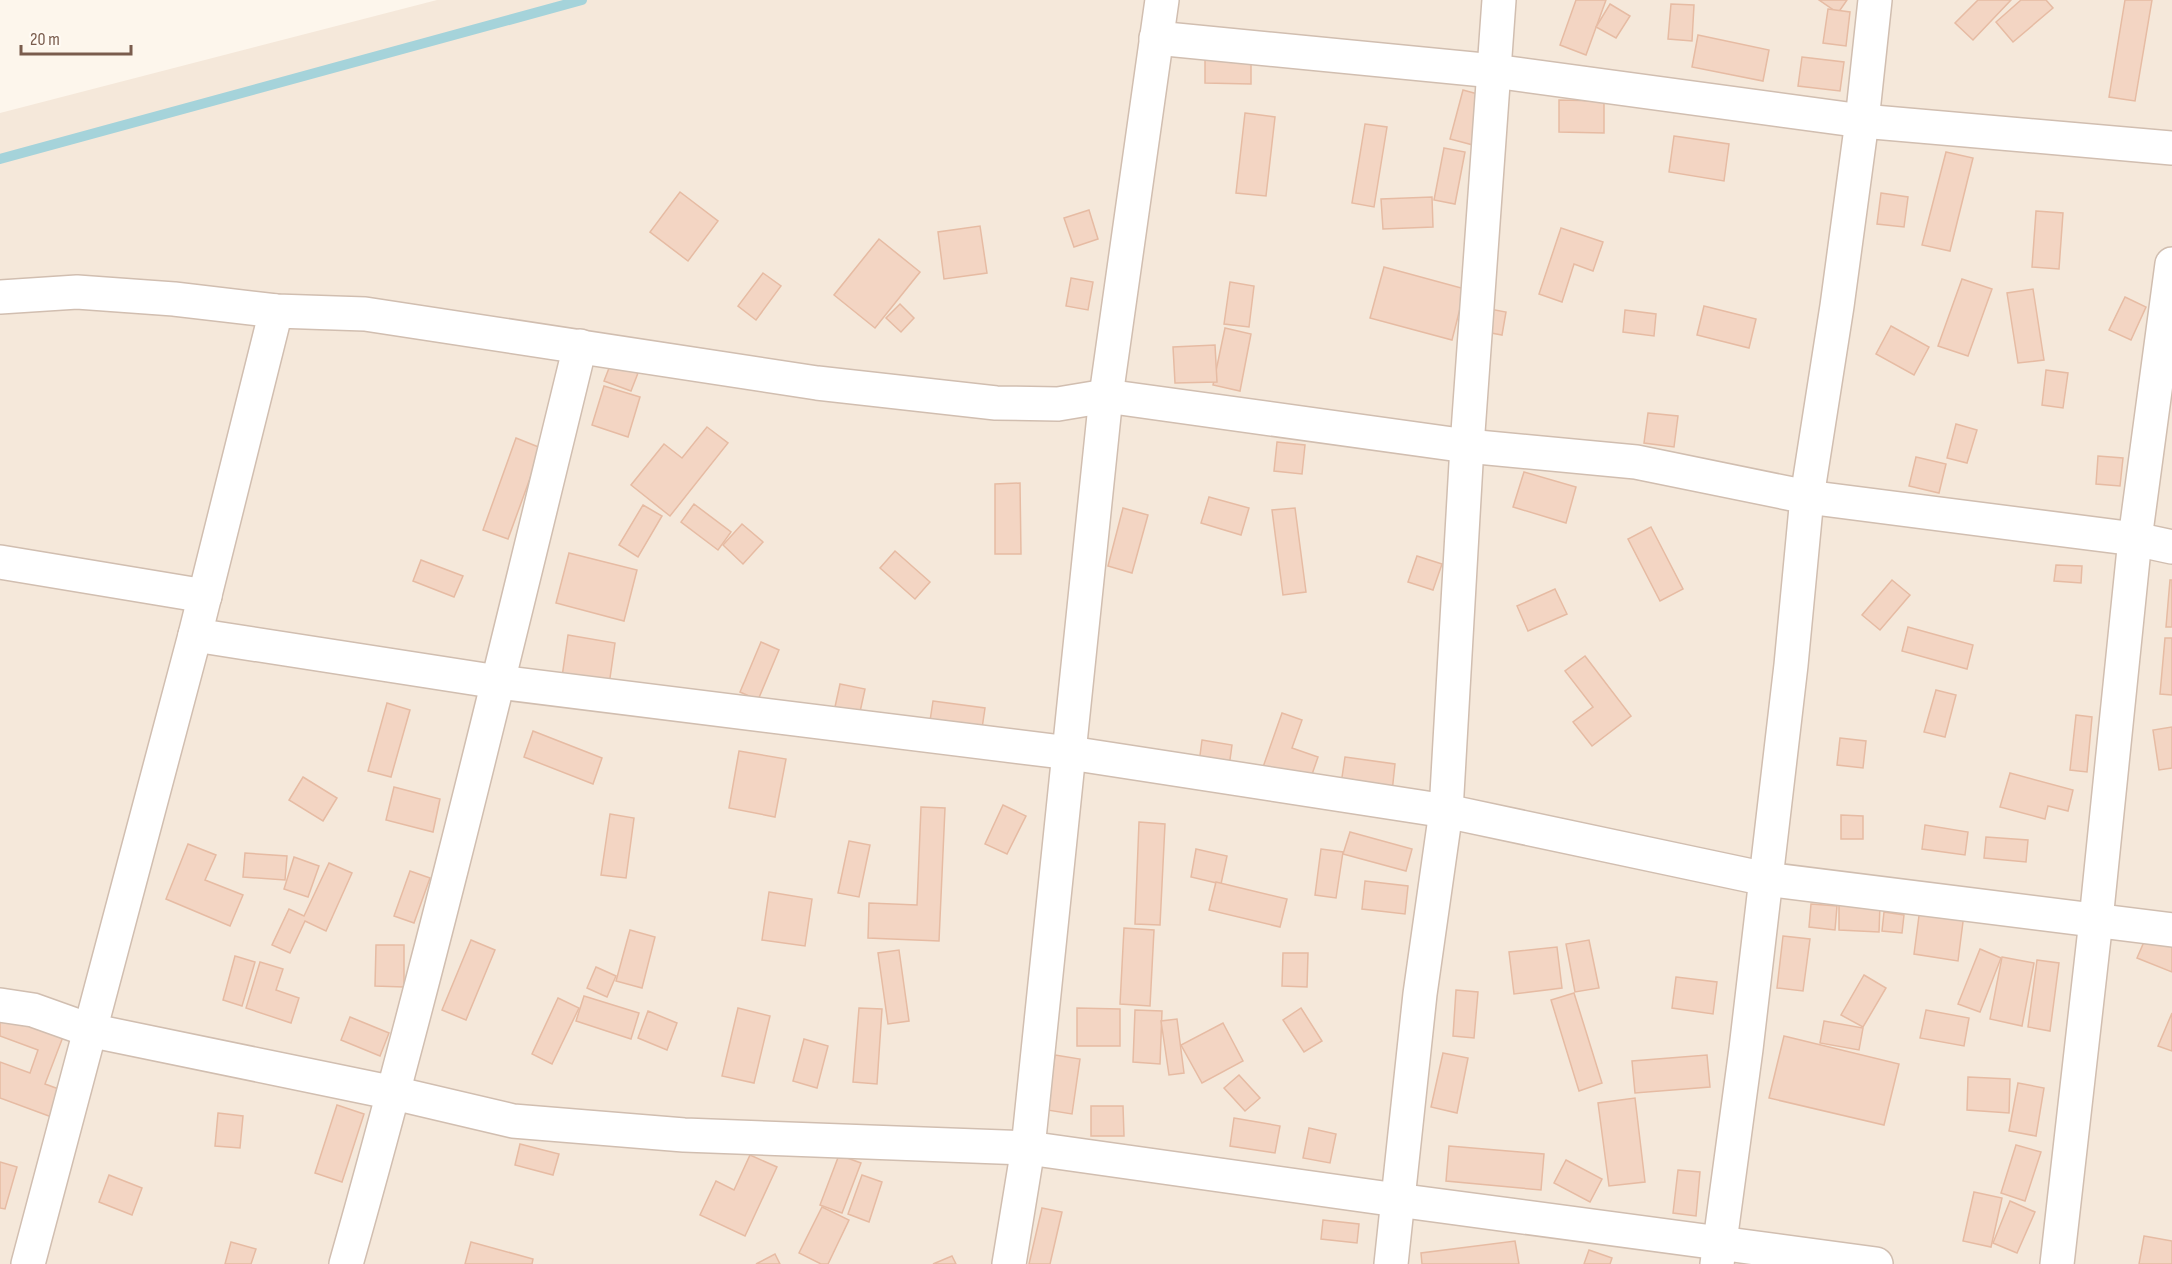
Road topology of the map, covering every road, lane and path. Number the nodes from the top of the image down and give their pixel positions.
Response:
1 (1161, 0) edge
2 (1499, 0) edge
3 (1875, 0) edge
4 (1156, 38) junction
5 (1494, 71) junction
6 (1862, 121) junction
7 (2172, 148) edge
8 (2172, 264) edge
9 (0, 297) edge
10 (276, 311) junction
11 (580, 346) junction
12 (1106, 396) junction
13 (1467, 446) junction
14 (1807, 497) junction
15 (2135, 539) junction
16 (2172, 547) edge
17 (0, 562) edge
18 (205, 596) junction
19 (195, 635) junction
20 (498, 682) junction
21 (1070, 753) junction
22 (1446, 811) junction
23 (1766, 879) junction
24 (2096, 920) junction
25 (2172, 930) edge
26 (0, 1005) edge
27 (89, 1030) junction
28 (394, 1094) junction
29 (1028, 1148) junction
30 (1397, 1200) junction
31 (1718, 1254) edge
32 (28, 1264) edge
33 (346, 1264) edge
34 (1009, 1264) edge
35 (1391, 1264) edge
36 (1876, 1264) edge
37 (2057, 1264) edge

1 - 4 street
2 - 5 street
3 - 6 street
4 - 5 street
4 - 12 street
5 - 6 street
5 - 13 street
6 - 7 street
6 - 14 street
8 - 15 street
9 - 10 street
10 - 11 street
10 - 18 street
11 - 12 street
11 - 20 street
12 - 13 street
12 - 21 street
13 - 14 street
13 - 22 street
14 - 15 street
14 - 23 street
15 - 16 street
15 - 24 street
17 - 18 street
18 - 19 street
19 - 20 street
19 - 27 street
20 - 21 street
20 - 28 street
21 - 22 street
21 - 29 street
22 - 23 street
22 - 30 street
23 - 24 street
23 - 31 street
24 - 25 street
24 - 37 street
26 - 27 street
27 - 28 street
27 - 32 street
28 - 29 street
28 - 33 street
29 - 30 street
29 - 34 street
30 - 31 street
30 - 35 street
31 - 36 street

